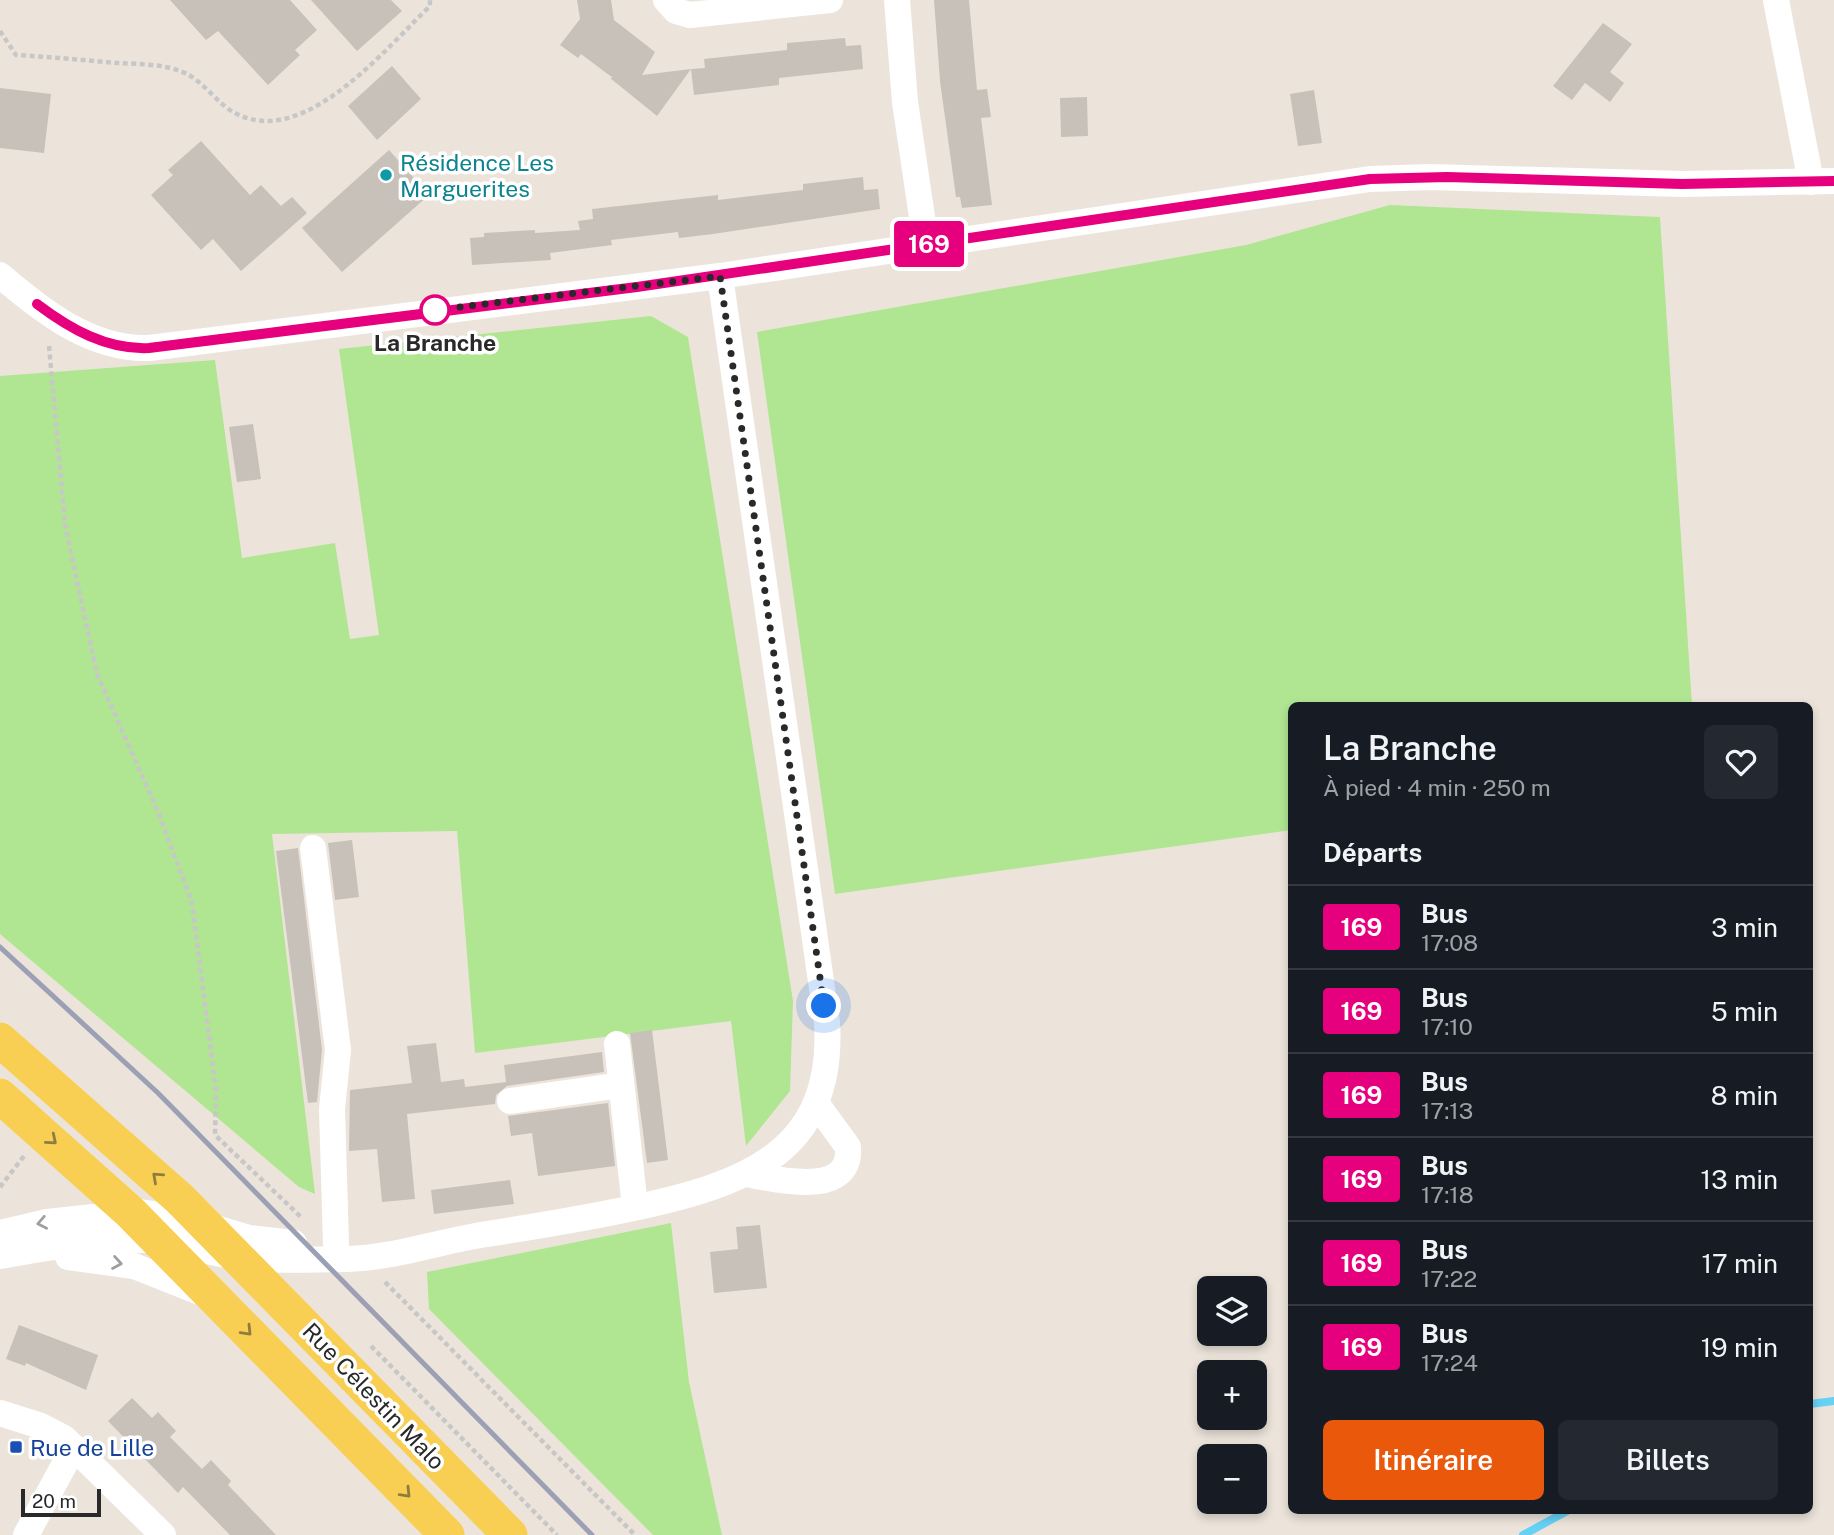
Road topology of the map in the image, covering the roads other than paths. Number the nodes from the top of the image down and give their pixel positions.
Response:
1 (666, 0) edge
2 (830, 0) edge
3 (897, 0) edge
4 (1776, 0) edge
5 (1823, 181) edge
6 (926, 244) junction
7 (0, 275) edge
8 (720, 276) junction
9 (313, 849) dead end
10 (0, 1040) edge
11 (617, 1044) dead end
12 (621, 1085) junction
13 (0, 1096) edge
14 (510, 1101) dead end
15 (816, 1104) junction
16 (746, 1174) junction
17 (635, 1208) junction
18 (130, 1212) junction
19 (206, 1224) junction
20 (0, 1233) edge
21 (158, 1241) junction
22 (436, 1243) junction
23 (336, 1244) junction
24 (0, 1256) edge
25 (239, 1257) junction
26 (217, 1301) junction
27 (0, 1413) edge
28 (74, 1447) junction
29 (26, 1535) edge
30 (163, 1535) edge
31 (447, 1535) edge
32 (510, 1535) edge

1 - 2 street
3 - 6 street
4 - 5 street
5 - 6 street
6 - 8 street
7 - 8 street
8 - 15 street
9 - 23 street
19 -> 10 main road
11 - 12 street
12 - 14 street
12 - 17 street
13 -> 18 main road
15 - 16 street, Rue Célestin Malo
15 - 16 street
16 - 17 street, Rue Célestin Malo
17 - 22 street, Rue Célestin Malo
18 - 19 street, Rue Célestin Malo
18 -> 20 street, Rue Célestin Malo
18 - 21 main road, Rue Célestin Malo
19 - 21 street, Rue Célestin Malo
19 - 23 street, Rue Célestin Malo
19 - 25 main road, Rue Célestin Malo
21 - 24 street, Rue Célestin Malo
21 - 25 street, Rue Célestin Malo
21 - 26 main road, Rue Célestin Malo
22 - 23 street, Rue Célestin Malo
22 - 25 street, Rue Célestin Malo
24 -> 26 street, Rue Célestin Malo
25 - 32 main road, Rue Célestin Malo
26 -> 31 main road, Rue Célestin Malo
27 - 28 street
28 - 29 street
28 - 30 street

